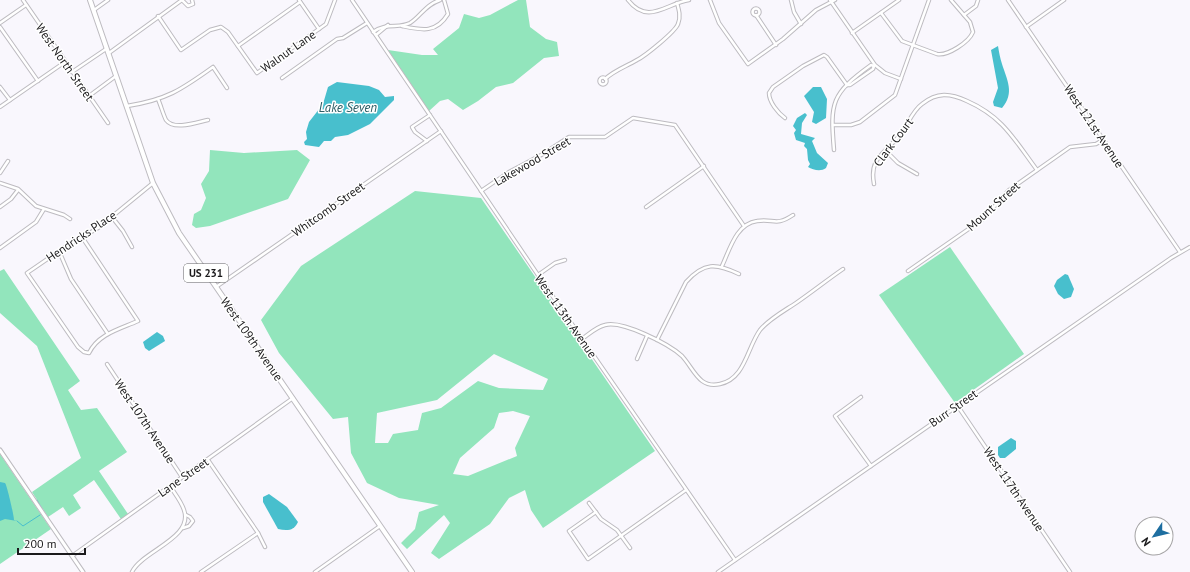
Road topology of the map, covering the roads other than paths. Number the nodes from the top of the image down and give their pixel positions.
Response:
1 (23, 0) edge
2 (90, 0) edge
3 (108, 0) edge
4 (182, 0) edge
5 (192, 0) edge
6 (335, 0) edge
7 (352, 0) edge
8 (440, 0) edge
9 (444, 0) edge
10 (628, 0) edge
11 (689, 0) edge
12 (710, 0) edge
13 (791, 0) edge
14 (835, 0) edge
15 (899, 0) edge
16 (929, 0) edge
17 (951, 0) edge
18 (978, 0) edge
19 (1008, 0) edge
20 (1064, 0) edge
21 (299, 1) edge
22 (830, 1) edge
23 (677, 3) junction
24 (26, 5) junction
25 (94, 10) junction
26 (881, 13) junction
27 (756, 15) dead end
28 (964, 15) junction
29 (158, 16) junction
30 (411, 22) junction
31 (0, 23) edge
32 (367, 23) junction
33 (802, 24) junction
34 (388, 25) junction
35 (398, 25) junction
36 (0, 27) edge
37 (1026, 27) junction
38 (319, 29) junction
39 (415, 29) junction
40 (373, 32) junction
41 (852, 33) junction
42 (376, 35) junction
43 (776, 45) junction
44 (238, 46) junction
45 (913, 46) junction
46 (107, 51) junction
47 (65, 62) junction
48 (874, 66) junction
49 (72, 72) junction
50 (116, 76) junction
51 (282, 78) dead end
52 (605, 79) dead end
53 (901, 80) junction
54 (38, 81) junction
55 (847, 85) junction
56 (0, 86) edge
57 (227, 88) dead end
58 (89, 96) junction
59 (158, 99) junction
60 (10, 100) junction
61 (127, 106) junction
62 (0, 107) edge
63 (430, 115) junction
64 (785, 118) dead end
65 (208, 120) dead end
66 (108, 123) dead end
67 (833, 125) junction
68 (441, 131) junction
69 (1103, 140) junction
70 (427, 141) junction
71 (834, 150) dead end
72 (886, 151) junction
73 (8, 161) dead end
74 (704, 166) junction
75 (1037, 170) junction
76 (0, 173) edge
77 (917, 174) dead end
78 (0, 183) edge
79 (153, 183) junction
80 (874, 184) dead end
81 (18, 189) junction
82 (481, 191) junction
83 (0, 207) edge
84 (646, 208) dead end
85 (44, 209) junction
86 (793, 215) dead end
87 (112, 217) junction
88 (70, 219) dead end
89 (744, 226) junction
90 (82, 237) junction
91 (1190, 247) edge
92 (0, 248) edge
93 (132, 248) dead end
94 (59, 251) junction
95 (1180, 252) junction
96 (565, 260) dead end
97 (722, 266) junction
98 (843, 269) dead end
99 (908, 271) dead end
100 (738, 274) dead end
101 (538, 275) junction
102 (216, 287) junction
103 (108, 334) junction
104 (647, 336) junction
105 (582, 339) junction
106 (657, 340) junction
107 (636, 360) dead end
108 (107, 364) dead end
109 (861, 397) dead end
110 (294, 398) junction
111 (957, 405) junction
112 (0, 450) edge
113 (208, 460) junction
114 (871, 466) junction
115 (182, 477) junction
116 (170, 486) junction
117 (686, 490) junction
118 (589, 502) dead end
119 (596, 512) junction
120 (186, 515) junction
121 (380, 526) junction
122 (182, 528) junction
123 (258, 533) junction
124 (621, 536) junction
125 (265, 546) dead end
126 (630, 548) dead end
127 (72, 556) junction
128 (735, 560) junction
129 (1069, 571) edge
130 (83, 572) edge
131 (132, 572) edge
132 (200, 572) edge
133 (315, 572) edge
134 (412, 572) edge
135 (718, 572) edge
136 (1064, 572) edge

1 - 24 street, West North Street
2 - 25 main road, West 109th Avenue / US 231
3 - 25 street
4 - 5 street
4 - 29 street
6 - 38 street, Walnut Lane
7 - 32 street, West 113th Avenue
8 - 30 street
9 - 39 street
10 - 23 street
11 - 23 street
12 - 43 street
13 - 33 street
14 - 22 street
15 - 26 street
16 - 45 street
17 - 28 street
18 - 28 street
19 - 37 street, West 121st Avenue
20 - 37 street
21 - 38 street
21 - 44 street
22 - 33 street
22 - 41 street
23 - 52 street
24 - 31 street
24 - 47 street, West North Street
25 - 46 main road, West 109th Avenue / US 231
26 - 41 street
26 - 45 street
27 - 43 street
28 - 45 street
29 - 44 street, Walnut Lane
29 - 46 street
30 - 35 street
30 - 39 street
32 - 40 street, West 113th Avenue
32 - 51 street
33 - 43 street
34 - 35 street
34 - 40 street
34 - 42 street
35 - 39 street
36 - 54 street
37 - 69 street, West 121st Avenue
38 - 44 street, Walnut Lane
40 - 42 street, West 113th Avenue
41 - 48 street
42 - 63 street, West 113th Avenue
45 - 53 street
46 - 49 street
46 - 50 main road, West 109th Avenue / US 231
47 - 49 street, West North Street
47 - 54 street
48 - 53 street
48 - 55 street
49 - 58 street, West North Street
50 - 58 street
50 - 61 main road, West 109th Avenue / US 231
53 - 67 street
54 - 60 street
55 - 64 street
55 - 67 street
56 - 60 street
57 - 59 street
58 - 66 street, West North Street
59 - 61 street
59 - 65 street
60 - 62 street
61 - 79 main road, West 109th Avenue / US 231
63 - 68 street, West 113th Avenue
63 - 70 street
67 - 71 street
68 - 70 street, Whitcomb Street
68 - 82 street, West 113th Avenue
69 - 75 street, Mount Street
69 - 95 street, West 121st Avenue
70 - 102 street, Whitcomb Street
72 - 75 street, Clark Court
72 - 77 street
72 - 80 street, Clark Court
73 - 76 street
74 - 82 street, Lakewood Street
74 - 84 street
74 - 89 street
75 - 99 street, Mount Street
78 - 81 street
79 - 87 street, Hendricks Place
79 - 102 main road, West 109th Avenue / US 231
81 - 83 street
81 - 85 street
82 - 101 street, West 113th Avenue
85 - 88 street
85 - 92 street
86 - 89 street
87 - 90 street, Hendricks Place
87 - 93 street
89 - 97 street
90 - 94 street, Hendricks Place
90 - 103 street
91 - 95 street, Burr Street
94 - 103 street
94 - 103 street, Hendricks Place
95 - 111 street, Burr Street
96 - 101 street
97 - 100 street
97 - 106 street
98 - 106 street
101 - 105 street, West 113th Avenue
102 - 110 main road, West 109th Avenue / US 231
104 - 105 street
104 - 106 street
104 - 107 street
105 - 117 street, West 113th Avenue
108 - 115 street, West 107th Avenue
109 - 114 street
110 - 113 street, Lane Street
110 - 121 main road, West 109th Avenue / US 231
111 - 114 street, Burr Street
111 - 129 street, West 117th Avenue
112 - 127 street
113 - 115 street, Lane Street
113 - 123 street
114 - 128 street, Burr Street
115 - 116 street, Lane Street
116 - 120 street
116 - 127 street, Lane Street
117 - 124 street
117 - 128 street, West 113th Avenue
118 - 119 street
119 - 124 street
119 - 124 street
120 - 122 street
120 - 122 street
121 - 133 street
121 - 134 main road, West 109th Avenue / US 231
122 - 131 street
123 - 125 street
123 - 132 street
124 - 126 street
127 - 130 street
128 - 135 street, Burr Street
129 - 136 street

